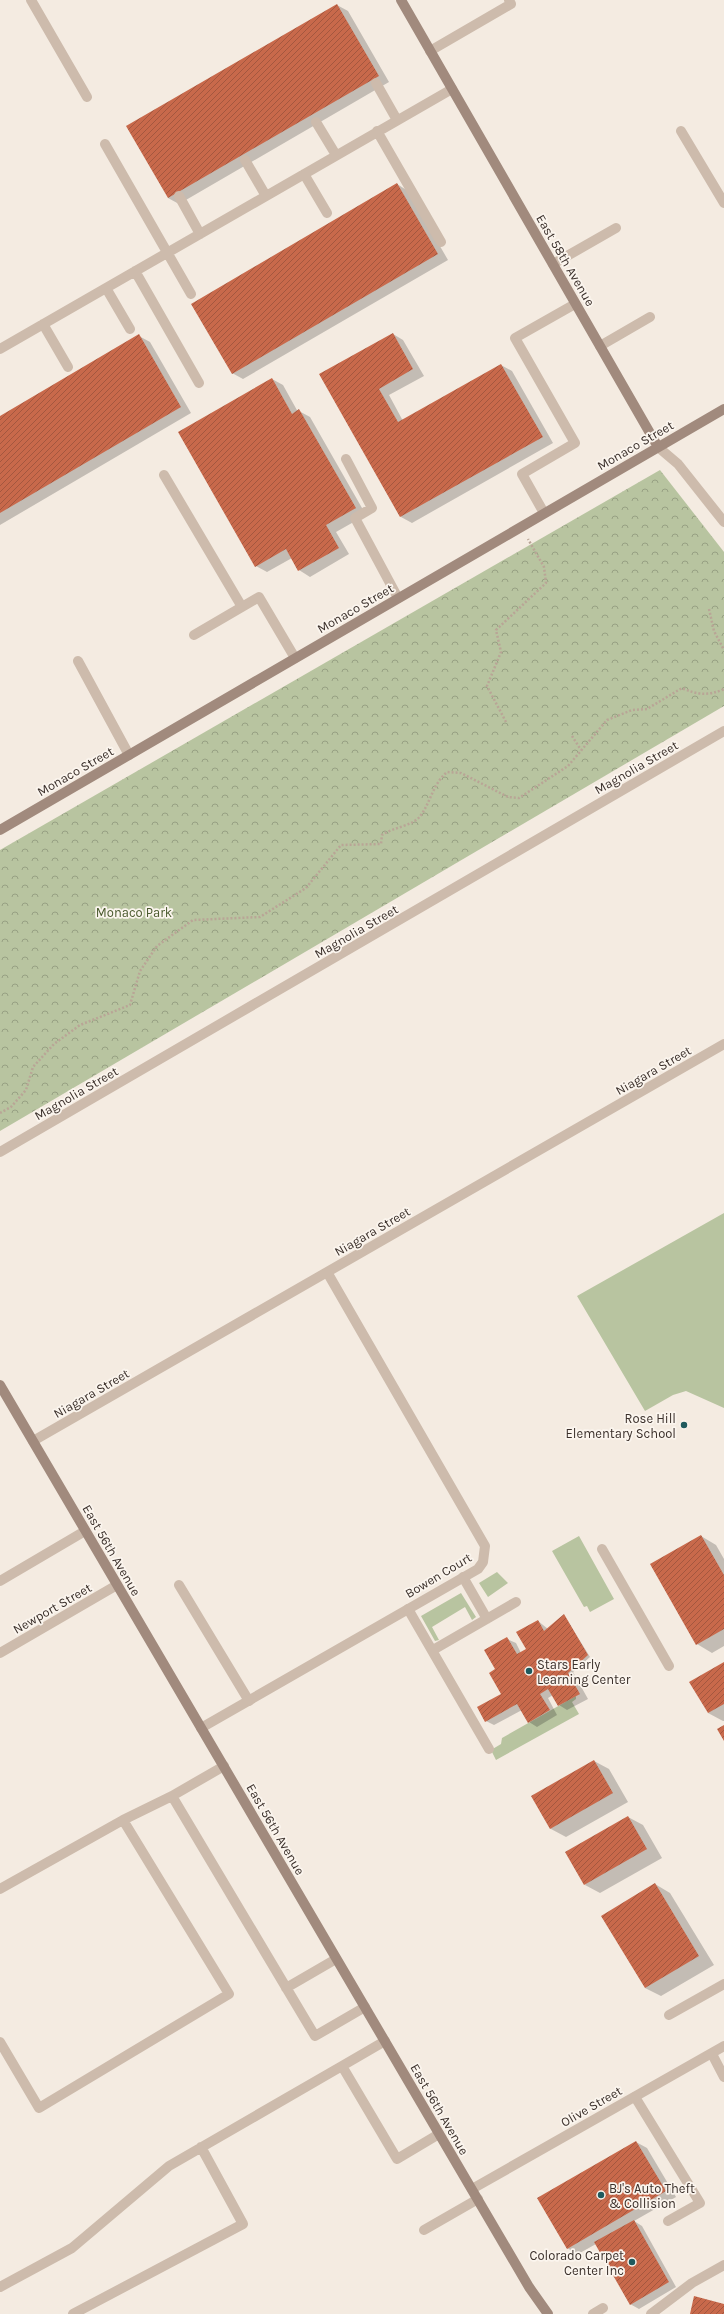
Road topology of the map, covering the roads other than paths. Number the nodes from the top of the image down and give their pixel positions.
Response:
1 (31, 0) edge
2 (401, 0) edge
3 (509, 0) edge
4 (430, 51) junction
5 (376, 84) dead end
6 (452, 89) junction
7 (86, 97) dead end
8 (397, 120) junction
9 (316, 122) dead end
10 (377, 131) junction
11 (681, 131) dead end
12 (105, 144) dead end
13 (336, 156) junction
14 (245, 160) dead end
15 (304, 174) junction
16 (179, 196) dead end
17 (266, 196) junction
18 (724, 203) edge
19 (327, 213) dead end
20 (616, 228) dead end
21 (200, 234) junction
22 (441, 242) dead end
23 (167, 252) junction
24 (553, 264) junction
25 (134, 271) junction
26 (106, 288) junction
27 (191, 294) dead end
28 (576, 304) junction
29 (650, 317) dead end
30 (43, 324) junction
31 (130, 329) dead end
32 (600, 346) junction
33 (0, 349) edge
34 (68, 367) dead end
35 (199, 383) dead end
36 (724, 408) edge
37 (658, 447) junction
38 (346, 460) dead end
39 (164, 474) dead end
40 (544, 513) junction
41 (724, 522) edge
42 (398, 598) junction
43 (242, 607) junction
44 (194, 635) dead end
45 (295, 658) junction
46 (78, 661) dead end
47 (724, 731) edge
48 (129, 755) junction
49 (0, 830) edge
50 (724, 1044) edge
51 (0, 1152) edge
52 (327, 1272) junction
53 (0, 1385) edge
54 (33, 1441) junction
55 (85, 1531) junction
56 (602, 1549) dead end
57 (463, 1578) junction
58 (0, 1581) edge
59 (117, 1585) junction
60 (179, 1585) dead end
61 (516, 1602) dead end
62 (408, 1609) junction
63 (487, 1619) junction
64 (433, 1650) junction
65 (0, 1653) edge
66 (669, 1666) dead end
67 (249, 1701) junction
68 (201, 1728) junction
69 (489, 1749) dead end
70 (224, 1766) junction
71 (172, 1796) junction
72 (123, 1820) junction
73 (0, 1889) edge
74 (336, 1959) junction
75 (724, 1984) edge
76 (286, 1988) junction
77 (365, 2007) junction
78 (669, 2015) dead end
79 (385, 2041) junction
80 (0, 2042) edge
81 (724, 2046) edge
82 (712, 2054) junction
83 (342, 2066) junction
84 (724, 2077) edge
85 (635, 2097) junction
86 (439, 2134) junction
87 (201, 2148) junction
88 (472, 2189) junction
89 (478, 2199) junction
90 (668, 2220) dead end
91 (424, 2230) dead end
92 (724, 2265) edge
93 (0, 2287) edge
94 (529, 2287) junction
95 (603, 2308) dead end
96 (73, 2314) edge
97 (540, 2314) edge
98 (548, 2314) edge
99 (593, 2314) edge
100 (651, 2314) edge

1 - 7 street
2 - 4 street, East 58th Avenue
3 - 4 street
4 - 6 street, East 58th Avenue
5 - 8 street
6 - 8 street
6 - 24 street, East 58th Avenue
8 - 10 street
9 - 13 street
10 - 13 street
10 - 22 street
11 - 18 street
12 - 23 street
13 - 15 street
14 - 17 street
15 - 17 street
15 - 19 street
16 - 21 street
17 - 21 street
20 - 24 street
21 - 23 street
23 - 25 street
23 - 27 street
24 - 28 street, East 58th Avenue
25 - 26 street
25 - 35 street
26 - 30 street
26 - 31 street
28 - 32 street, East 58th Avenue
28 - 40 street
29 - 32 street
30 - 33 street
30 - 34 street
32 - 37 street, East 58th Avenue
36 - 37 street, Monaco Street
37 - 40 street, Monaco Street
37 - 41 street, East 58th Avenue
38 - 42 street
39 - 43 street
40 - 42 street, Monaco Street
42 - 45 street, Monaco Street
43 - 44 street
43 - 45 street
45 - 48 street, Monaco Street
46 - 48 street
47 - 51 street, Magnolia Street
48 - 49 street, Monaco Street
50 - 52 street, Niagara Street
52 - 54 street, Niagara Street
52 - 57 street, Bowen Court
53 - 54 street, East 56th Avenue
54 - 55 street, East 56th Avenue
55 - 58 street
55 - 59 street, East 56th Avenue
56 - 66 street
57 - 62 street, Bowen Court
57 - 63 street
59 - 65 street, Newport Street
59 - 68 street, East 56th Avenue
60 - 67 street
61 - 63 street
62 - 64 street
62 - 67 street, Bowen Court
63 - 64 street
64 - 69 street
67 - 68 street, Bowen Court
68 - 70 street, East 56th Avenue
70 - 71 street
70 - 74 street, East 56th Avenue
71 - 72 street
71 - 76 street
72 - 73 street
72 - 80 street
74 - 76 street
74 - 77 street, East 56th Avenue
75 - 78 street
76 - 77 street
77 - 79 street, East 56th Avenue
79 - 83 street
79 - 86 street, East 56th Avenue
81 - 82 street, Olive Street
82 - 84 street
82 - 85 street, Olive Street
83 - 86 street
83 - 87 street
85 - 88 street, Olive Street
85 - 90 street
86 - 88 street, East 56th Avenue
87 - 93 street
87 - 96 street
88 - 89 street, East 56th Avenue
89 - 91 street
89 - 94 street, East 56th Avenue
92 - 100 street
94 - 97 street, East 56th Avenue
94 - 98 street, East 56th Avenue
95 - 99 street

